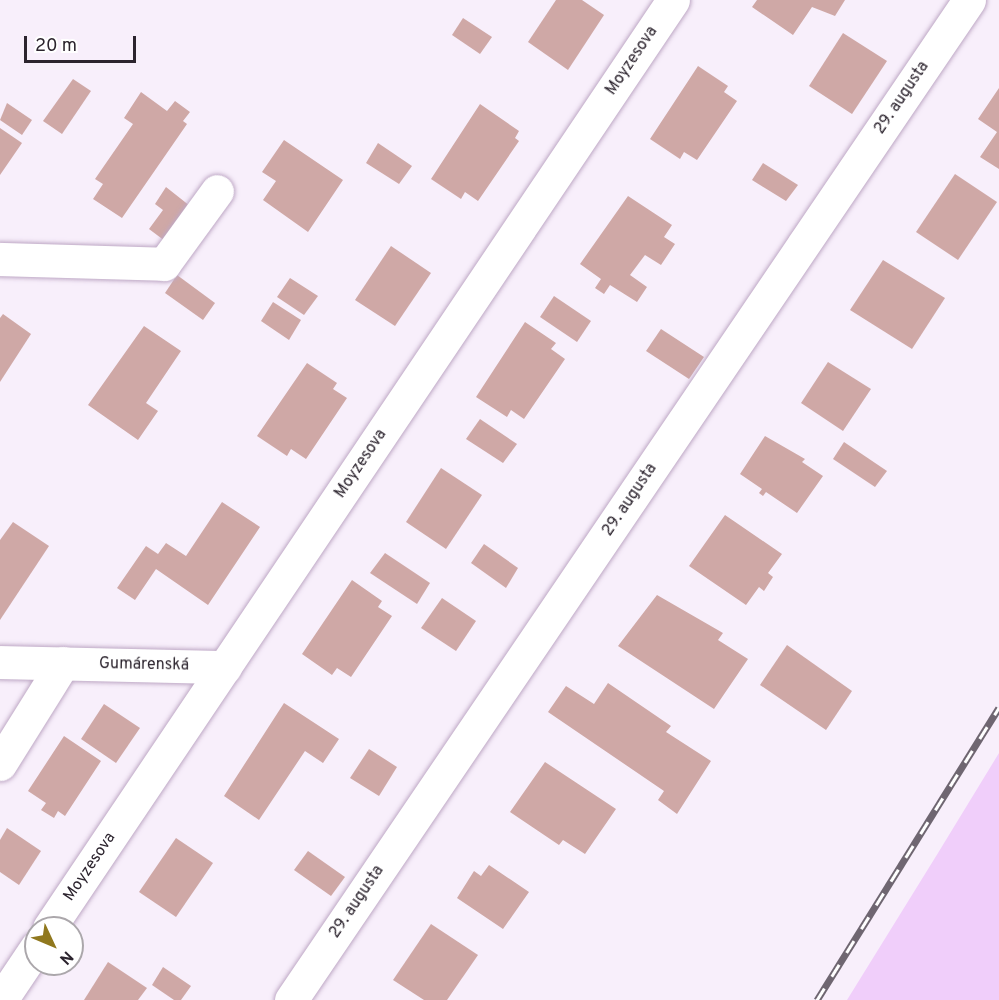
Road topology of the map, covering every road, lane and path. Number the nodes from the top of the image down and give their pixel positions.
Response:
1 (673, 0) edge
2 (969, 0) edge
3 (217, 191) dead end
4 (0, 259) edge
5 (0, 662) edge
6 (63, 663) junction
7 (225, 667) junction
8 (0, 764) edge
9 (57, 916) edge
10 (24, 966) edge
11 (1, 1000) edge
12 (291, 1000) edge

1 - 7 street, Moyzesova
2 - 12 street, 29. augusta
3 - 4 street
5 - 6 street, Gumárenská
6 - 7 street, Gumárenská
6 - 8 street
7 - 9 street, Moyzesova
10 - 11 street

